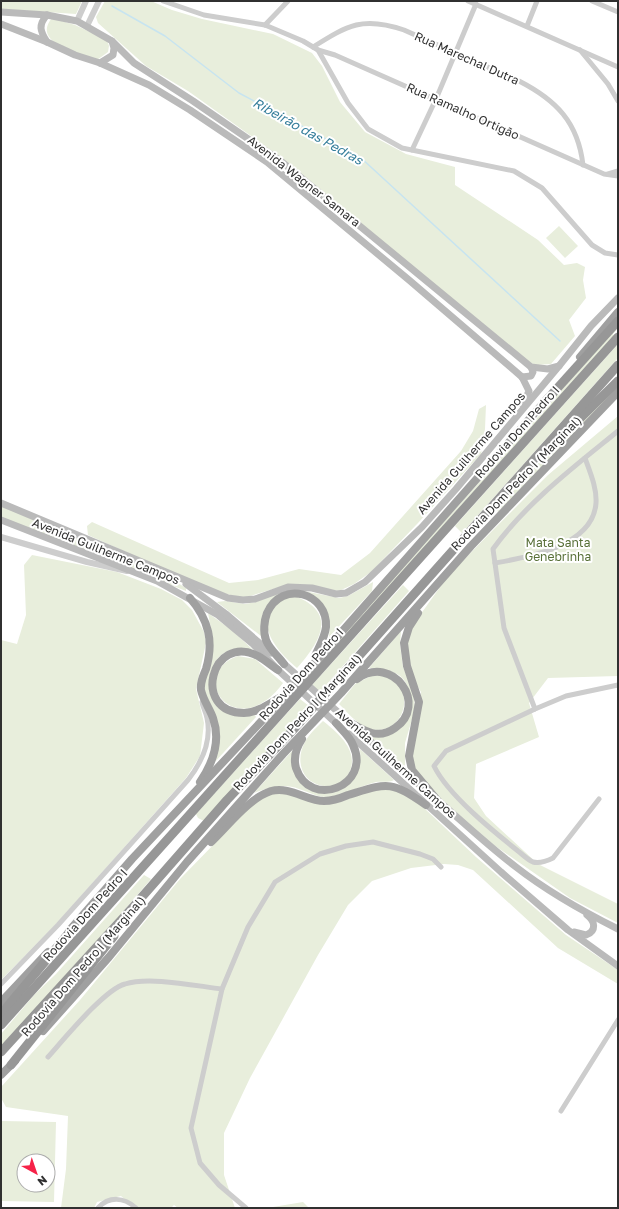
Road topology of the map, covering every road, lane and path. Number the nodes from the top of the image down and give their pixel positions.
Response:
1 (86, 1) edge
2 (99, 1) edge
3 (163, 1) edge
4 (288, 1) edge
5 (468, 1) edge
6 (537, 1) edge
7 (592, 1) edge
8 (476, 4) junction
9 (1, 12) edge
10 (618, 12) edge
11 (47, 15) junction
12 (77, 21) junction
13 (1, 24) edge
14 (265, 25) junction
15 (87, 26) junction
16 (527, 26) junction
17 (112, 41) junction
18 (46, 42) junction
19 (312, 47) junction
20 (578, 48) junction
21 (318, 50) junction
22 (455, 54) junction
23 (100, 63) junction
24 (618, 67) edge
25 (436, 99) junction
26 (618, 101) edge
27 (412, 150) junction
28 (583, 164) junction
29 (618, 171) edge
30 (607, 174) junction
31 (617, 178) edge
32 (618, 255) edge
33 (618, 298) edge
34 (618, 312) edge
35 (618, 321) edge
36 (618, 337) edge
37 (618, 365) edge
38 (559, 366) junction
39 (531, 367) junction
40 (522, 377) junction
41 (618, 380) edge
42 (618, 392) edge
43 (544, 403) junction
44 (514, 420) junction
45 (618, 431) edge
46 (585, 458) junction
47 (511, 484) junction
48 (1, 503) edge
49 (1, 520) edge
50 (1, 537) edge
51 (471, 546) junction
52 (495, 563) junction
53 (161, 570) junction
54 (136, 573) junction
55 (190, 598) junction
56 (286, 666) junction
57 (280, 672) junction
58 (302, 674) junction
59 (618, 685) edge
60 (201, 689) junction
61 (341, 693) junction
62 (287, 694) junction
63 (535, 708) junction
64 (337, 718) junction
65 (314, 722) junction
66 (599, 799) dead end
67 (438, 801) junction
68 (426, 805) junction
69 (181, 807) junction
70 (187, 862) junction
71 (441, 867) dead end
72 (134, 906) junction
73 (580, 909) junction
74 (560, 923) junction
75 (74, 927) junction
76 (618, 929) edge
77 (618, 966) edge
78 (1, 984) edge
79 (222, 989) junction
80 (1, 1002) edge
81 (1, 1014) edge
82 (618, 1020) edge
83 (1, 1025) edge
84 (1, 1052) edge
85 (48, 1057) dead end
86 (11, 1065) junction
87 (1, 1075) edge
88 (561, 1111) dead end
89 (98, 1208) edge
90 (136, 1208) edge
91 (246, 1208) edge

1 - 12 street
2 - 15 street
3 - 14 street, Rua Ramalho Ortigão
4 - 14 street
5 - 8 street
6 - 16 street
7 - 10 street
8 - 16 street
8 - 22 street
9 - 11 main road, Avenida Wagner Samara
11 - 12 main road, Avenida Wagner Samara
11 - 18 main road
12 - 15 main road, Avenida Wagner Samara
13 - 18 main road, Avenida Wagner Samara
14 - 19 street, Rua Ramalho Ortigão
15 - 17 main road, Avenida Wagner Samara
16 - 20 street
17 - 23 main road
17 - 39 main road, Avenida Wagner Samara
18 - 23 main road, Avenida Wagner Samara
19 - 21 street, Rua Ramalho Ortigão
19 - 22 street, Rua Marechal Dutra
20 - 24 street
20 - 26 street
21 - 25 street, Rua Ramalho Ortigão
21 - 27 street
22 - 25 street
22 - 28 street, Rua Marechal Dutra
23 - 40 main road, Avenida Wagner Samara
25 - 27 street
25 - 28 street, Rua Ramalho Ortigão
27 - 32 street
28 - 30 street, Rua Ramalho Ortigão
29 - 30 street
30 - 31 street, Rua Ramalho Ortigão
33 - 38 main road, Avenida Guilherme Campos
34 - 43 highway
35 - 43 highway
36 - 83 highway, Rodovia Dom Pedro I
37 - 47 highway
38 - 39 main road
38 - 44 main road, Avenida Guilherme Campos
39 - 40 main road
40 - 44 main road
41 - 47 highway
42 - 51 highway, Rodovia Dom Pedro I (Marginal)
43 - 58 highway
44 - 53 main road, Avenida Guilherme Campos
45 - 46 street
46 - 52 street
46 - 52 street
47 - 72 highway
48 - 53 main road, Avenida Guilherme Campos
49 - 54 main road, Avenida Guilherme Campos
50 - 54 street
51 - 61 highway, Rodovia Dom Pedro I (Marginal)
51 - 67 highway
52 - 63 street
53 - 56 main road, Avenida Guilherme Campos
54 - 55 main road, Avenida Guilherme Campos
55 - 57 main road, Avenida Guilherme Campos
55 - 60 highway
56 - 58 highway
56 - 64 main road, Avenida Guilherme Campos
57 - 62 highway
57 - 64 main road, Avenida Guilherme Campos
58 - 62 highway
59 - 63 street
60 - 69 highway
60 - 78 street
61 - 64 highway
61 - 65 highway, Rodovia Dom Pedro I (Marginal)
62 - 69 highway
63 - 66 street
64 - 65 highway
64 - 67 main road, Avenida Guilherme Campos
64 - 68 main road, Avenida Guilherme Campos
65 - 70 highway, Rodovia Dom Pedro I (Marginal)
67 - 73 main road, Avenida Guilherme Campos
68 - 70 highway
68 - 74 main road, Avenida Guilherme Campos
69 - 75 highway
70 - 86 highway, Rodovia Dom Pedro I (Marginal)
71 - 79 street
72 - 84 highway
72 - 86 highway
73 - 74 main road
73 - 76 main road, Avenida Guilherme Campos
74 - 77 main road, Avenida Guilherme Campos
75 - 80 highway
75 - 81 highway
79 - 85 street
79 - 91 street
82 - 88 street
86 - 87 highway, Rodovia Dom Pedro I (Marginal)
89 - 90 street

